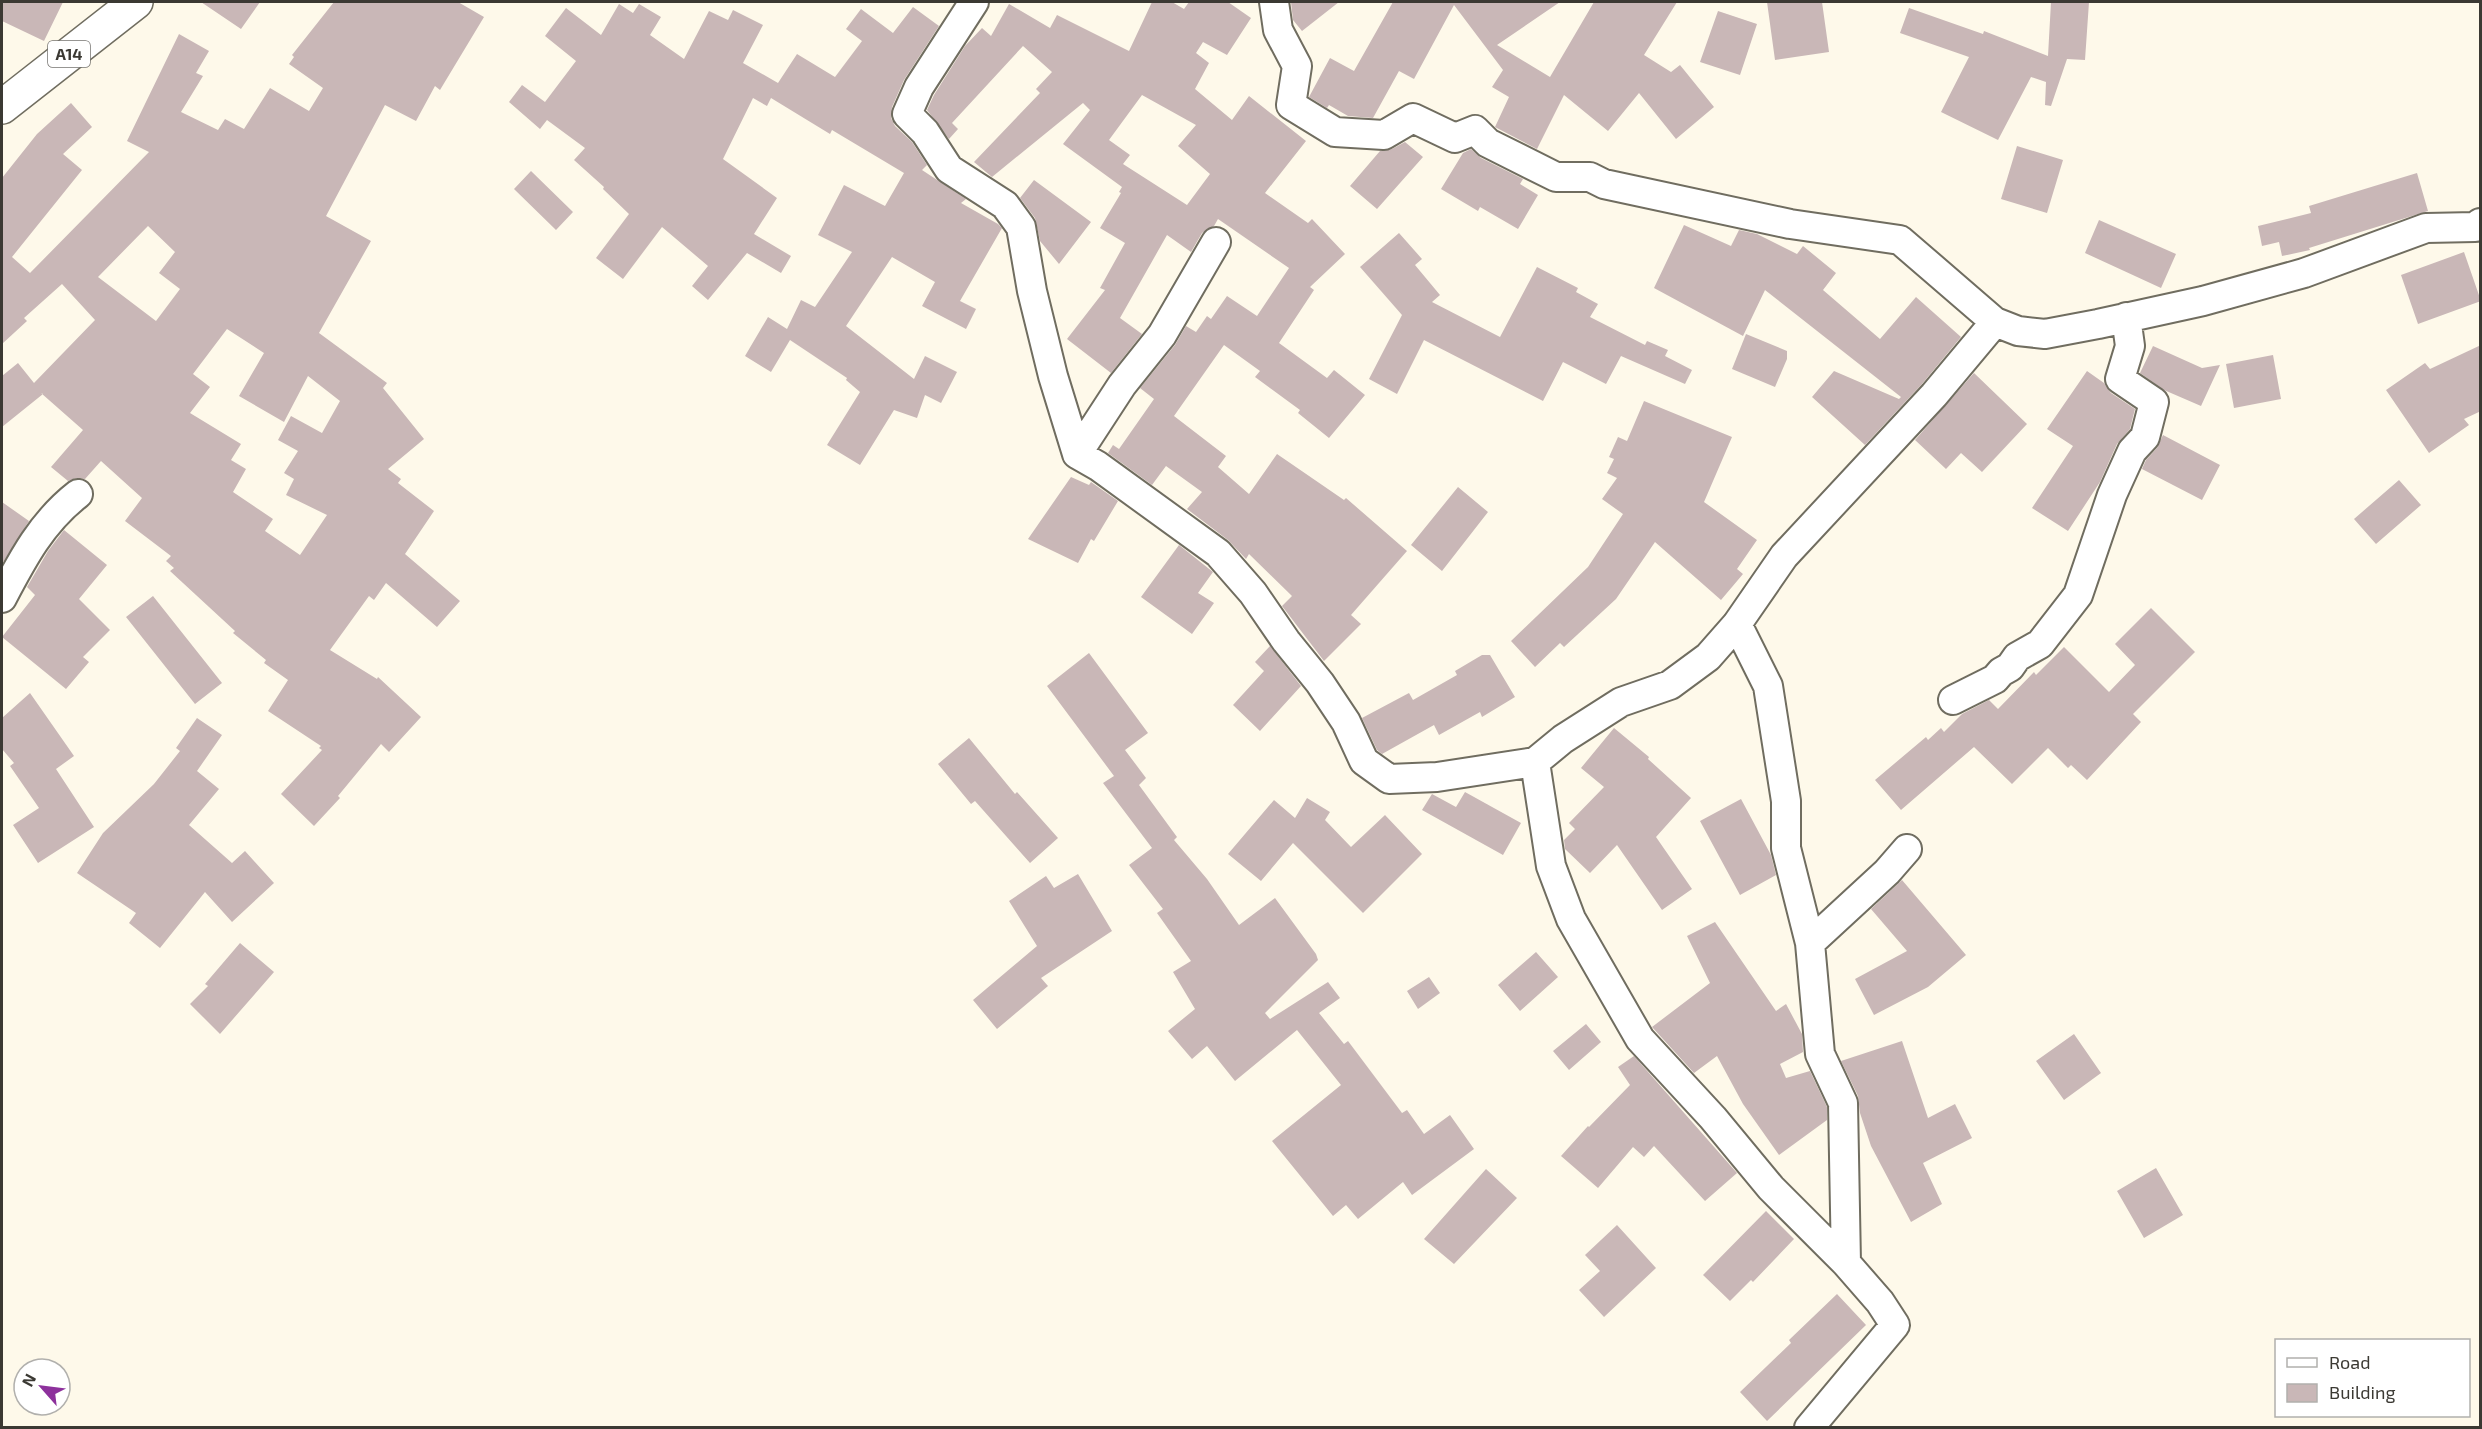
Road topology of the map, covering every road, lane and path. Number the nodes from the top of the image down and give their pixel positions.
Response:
1 (135, 2) edge
2 (975, 2) edge
3 (1274, 2) edge
4 (2, 107) edge
5 (2479, 230) edge
6 (1216, 242) dead end
7 (2126, 317) junction
8 (1995, 322) junction
9 (1077, 454) junction
10 (78, 494) dead end
11 (2, 598) edge
12 (1737, 624) junction
13 (1953, 700) dead end
14 (1535, 762) junction
15 (1907, 849) dead end
16 (1810, 943) junction
17 (1846, 1263) junction
18 (1809, 1428) edge

1 - 4 highway, A14
2 - 9 street
3 - 8 street
5 - 7 street
6 - 9 street
7 - 8 street
7 - 13 street
8 - 12 street
9 - 14 street
10 - 11 street
12 - 14 street
12 - 16 street
14 - 17 street
15 - 16 street
16 - 17 street
17 - 18 street

